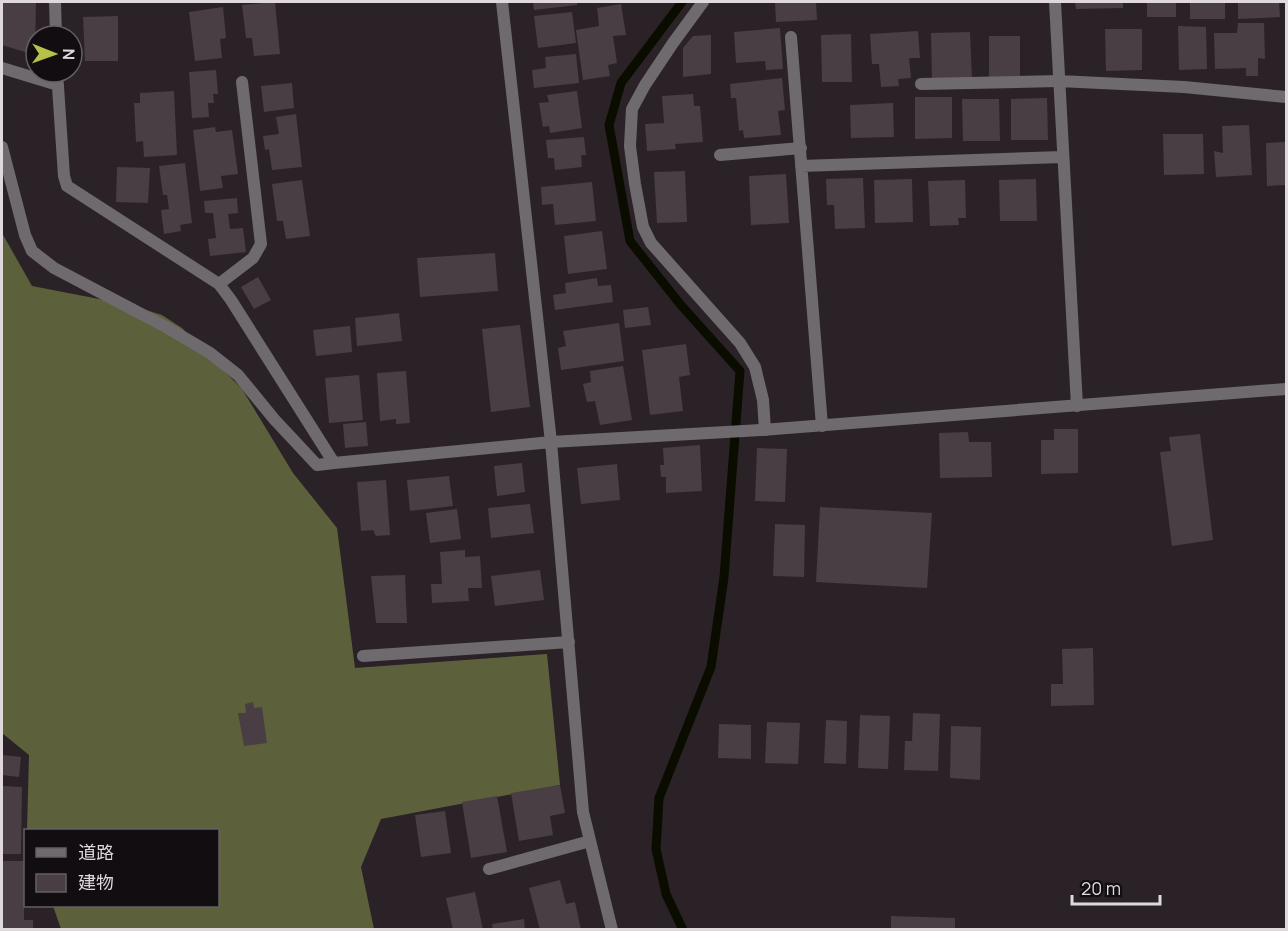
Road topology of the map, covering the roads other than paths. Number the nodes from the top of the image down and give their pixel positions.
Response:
1 (55, 2) edge
2 (502, 2) edge
3 (703, 2) edge
4 (1055, 2) edge
5 (56, 24) edge
6 (791, 37) dead end
7 (2, 68) edge
8 (1059, 81) junction
9 (242, 82) dead end
10 (921, 84) dead end
11 (58, 85) joint
12 (1287, 97) edge
13 (2, 147) edge
14 (801, 148) junction
15 (720, 155) dead end
16 (1063, 157) junction
17 (801, 166) junction
18 (219, 284) junction
19 (1287, 389) edge
20 (1077, 406) junction
21 (822, 426) junction
22 (760, 430) junction
23 (551, 442) junction
24 (334, 463) junction
25 (569, 642) junction
26 (363, 656) dead end
27 (590, 841) junction
28 (489, 869) dead end
29 (612, 930) edge

1 - 5 street
2 - 23 street
3 - 22 street
4 - 8 street
6 - 14 street
7 - 11 street
8 - 10 street
8 - 12 street
8 - 16 street
9 - 18 street
11 - 18 street
13 - 24 street
14 - 15 street
14 - 17 street
16 - 17 street
16 - 20 street
17 - 21 street
18 - 24 street
19 - 20 street
20 - 21 street
21 - 22 street
22 - 23 street
23 - 24 street
23 - 25 street
25 - 26 street
25 - 27 street
27 - 28 street
27 - 29 street

